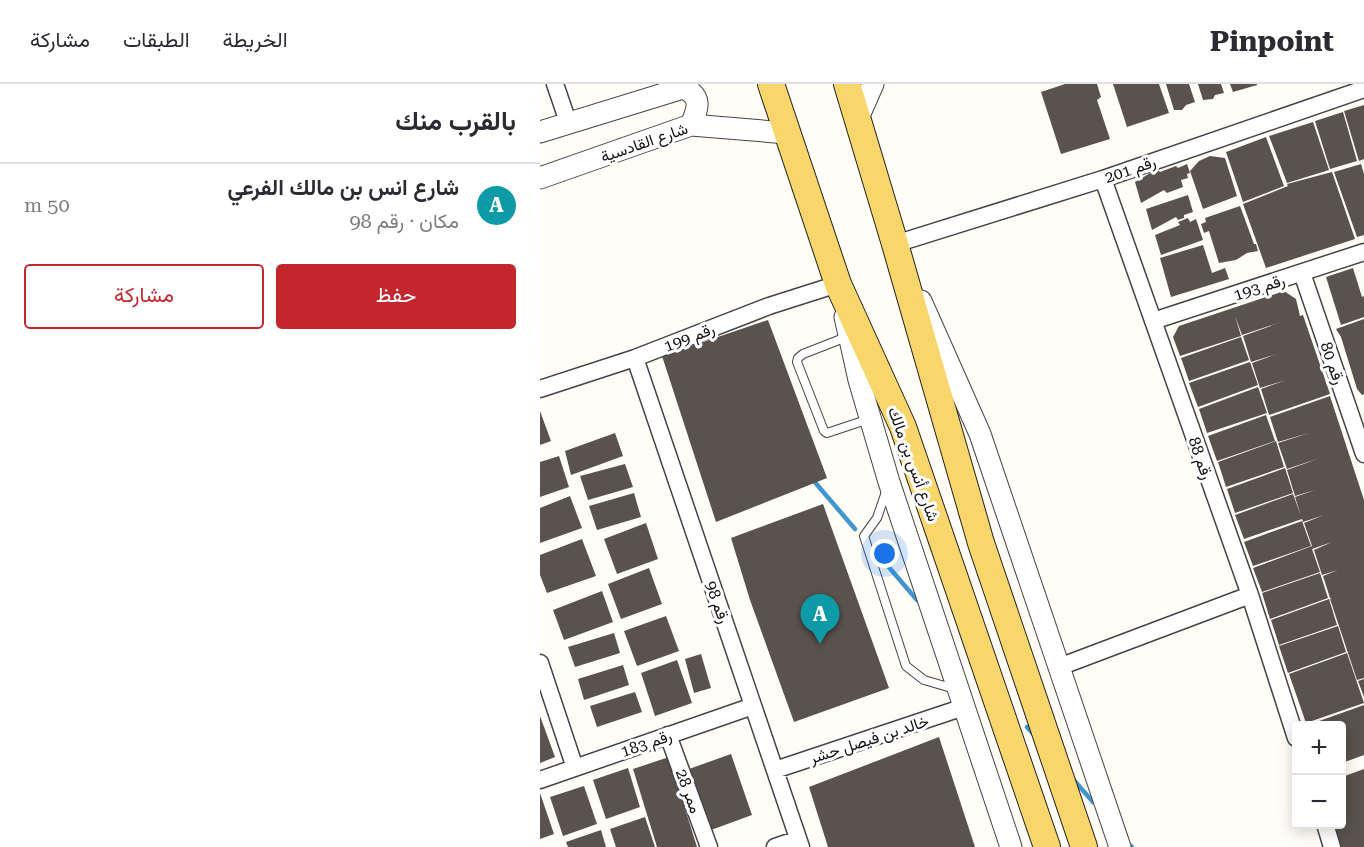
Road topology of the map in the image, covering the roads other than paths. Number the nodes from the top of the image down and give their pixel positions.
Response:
1 (555, 84) edge
2 (771, 84) edge
3 (847, 84) edge
4 (873, 84) edge
5 (685, 86) edge
6 (1364, 89) edge
7 (858, 118) junction
8 (568, 122) junction
9 (691, 125) junction
10 (540, 132) edge
11 (787, 133) junction
12 (540, 178) edge
13 (1103, 179) junction
14 (895, 244) junction
15 (1364, 252) edge
16 (1302, 273) junction
17 (838, 284) junction
18 (1153, 321) junction
19 (849, 336) junction
20 (635, 358) junction
21 (540, 389) edge
22 (1358, 413) edge
23 (870, 419) junction
24 (1364, 454) edge
25 (890, 482) junction
26 (1250, 596) junction
27 (540, 663) edge
28 (1059, 667) junction
29 (962, 699) junction
30 (753, 706) junction
31 (1292, 726) edge
32 (668, 735) junction
33 (575, 768) junction
34 (775, 770) junction
35 (540, 780) edge
36 (1326, 829) edge
37 (799, 843) edge
38 (709, 847) edge
39 (774, 847) edge
40 (1011, 847) edge
41 (1047, 847) edge
42 (1084, 847) edge
43 (1120, 847) edge
44 (1332, 847) edge

1 - 8 street
2 - 11 main road, شارع أنس بن مالك
3 - 7 main road
4 - 7 street
5 - 8 street
5 - 9 street
6 - 13 street, رقم 201
7 - 14 main road
8 - 10 street
9 - 11 street, شارع القادسية
9 - 12 street, شارع القادسية
11 - 17 main road, شارع أنس بن مالك
13 - 14 street, رقم 201
13 - 18 street, رقم 88
14 - 28 street
14 - 42 main road
15 - 16 street, رقم 193
16 - 18 street, رقم 193
16 - 22 street, رقم 80
17 - 19 street
17 - 20 street, رقم 199
17 - 41 main road, شارع أنس بن مالك
18 - 26 street, رقم 88
19 - 23 street
19 - 23 lane
20 - 21 street, رقم 199
20 - 30 street, رقم 98
22 - 24 street, رقم 80
23 - 25 street
25 - 29 street
25 - 29 lane
26 - 28 street
26 - 31 street, رقم 88
27 - 33 street
28 - 43 street
29 - 34 street, خالد بن فيصل حشر
29 - 40 street
30 - 32 street, رقم 183
30 - 34 street, رقم 98
32 - 33 street, رقم 183
32 - 38 street, ممر 28
33 - 35 street, رقم 183
34 - 37 street, رقم 98
36 - 44 street
37 - 39 street

